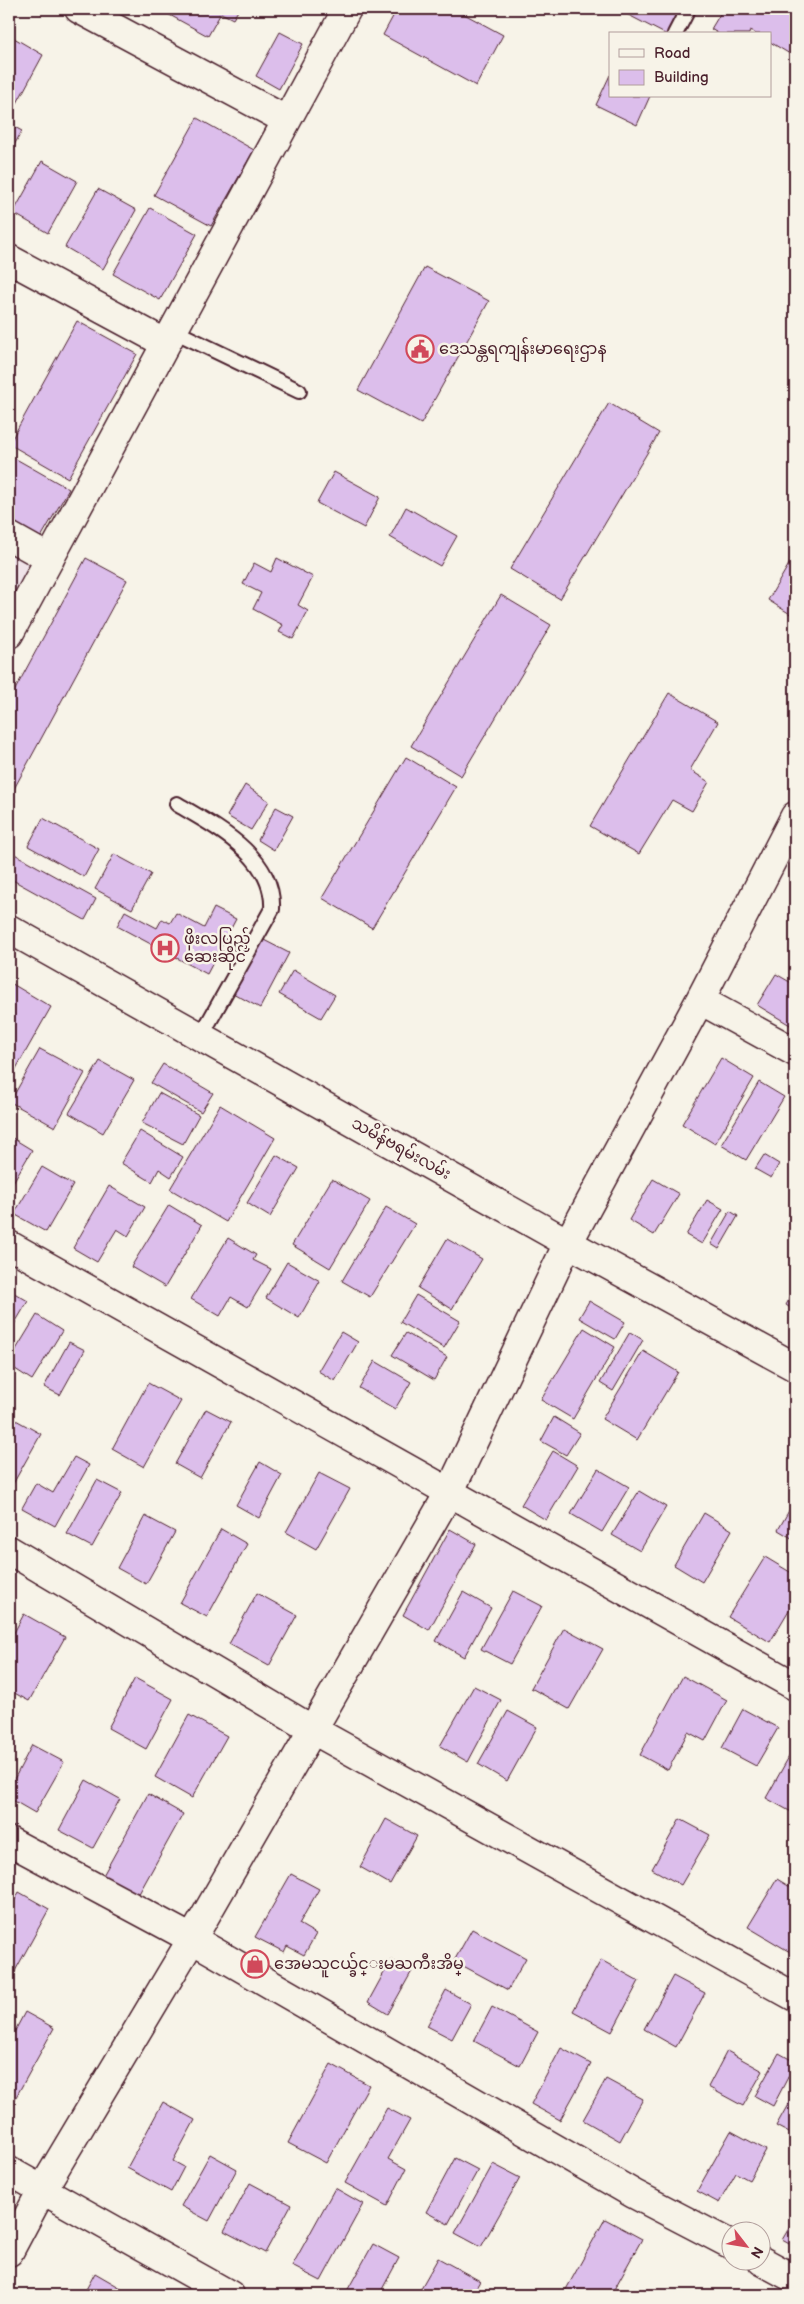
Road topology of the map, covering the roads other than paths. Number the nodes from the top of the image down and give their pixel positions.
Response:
1 (79, 9) edge
2 (348, 9) edge
3 (688, 9) edge
4 (675, 32) edge
5 (286, 120) junction
6 (9, 259) edge
7 (168, 336) junction
8 (299, 391) dead end
9 (9, 536) edge
10 (50, 559) junction
11 (9, 634) edge
12 (177, 804) dead end
13 (795, 816) edge
14 (9, 928) edge
15 (700, 1000) junction
16 (201, 1036) junction
17 (795, 1052) edge
18 (568, 1243) junction
19 (9, 1245) edge
20 (795, 1367) edge
21 (449, 1493) junction
22 (9, 1550) edge
23 (795, 1686) edge
24 (313, 1730) junction
25 (9, 1841) edge
26 (192, 1939) junction
27 (795, 1997) edge
28 (9, 2171) edge
29 (42, 2190) junction
30 (722, 2240) edge
31 (9, 2252) edge
32 (772, 2266) edge
33 (795, 2279) edge
34 (230, 2295) edge

1 - 5 street
2 - 5 street
3 - 4 lane
5 - 7 street
6 - 7 street
7 - 8 lane
7 - 10 street
9 - 10 street
10 - 11 street
12 - 16 lane
13 - 15 street
14 - 16 street, သမိန်ဗရမ်းလမ်း
15 - 17 street
15 - 18 street
16 - 18 street, သမိန်ဗရမ်းလမ်း
18 - 20 street, သမိန်ဗရမ်းလမ်း
18 - 21 street
19 - 21 street
21 - 23 street
21 - 24 street
22 - 24 street
24 - 26 street
24 - 27 street
25 - 26 street
26 - 29 street
26 - 30 street
28 - 29 street
29 - 31 street
29 - 34 street
32 - 33 street

